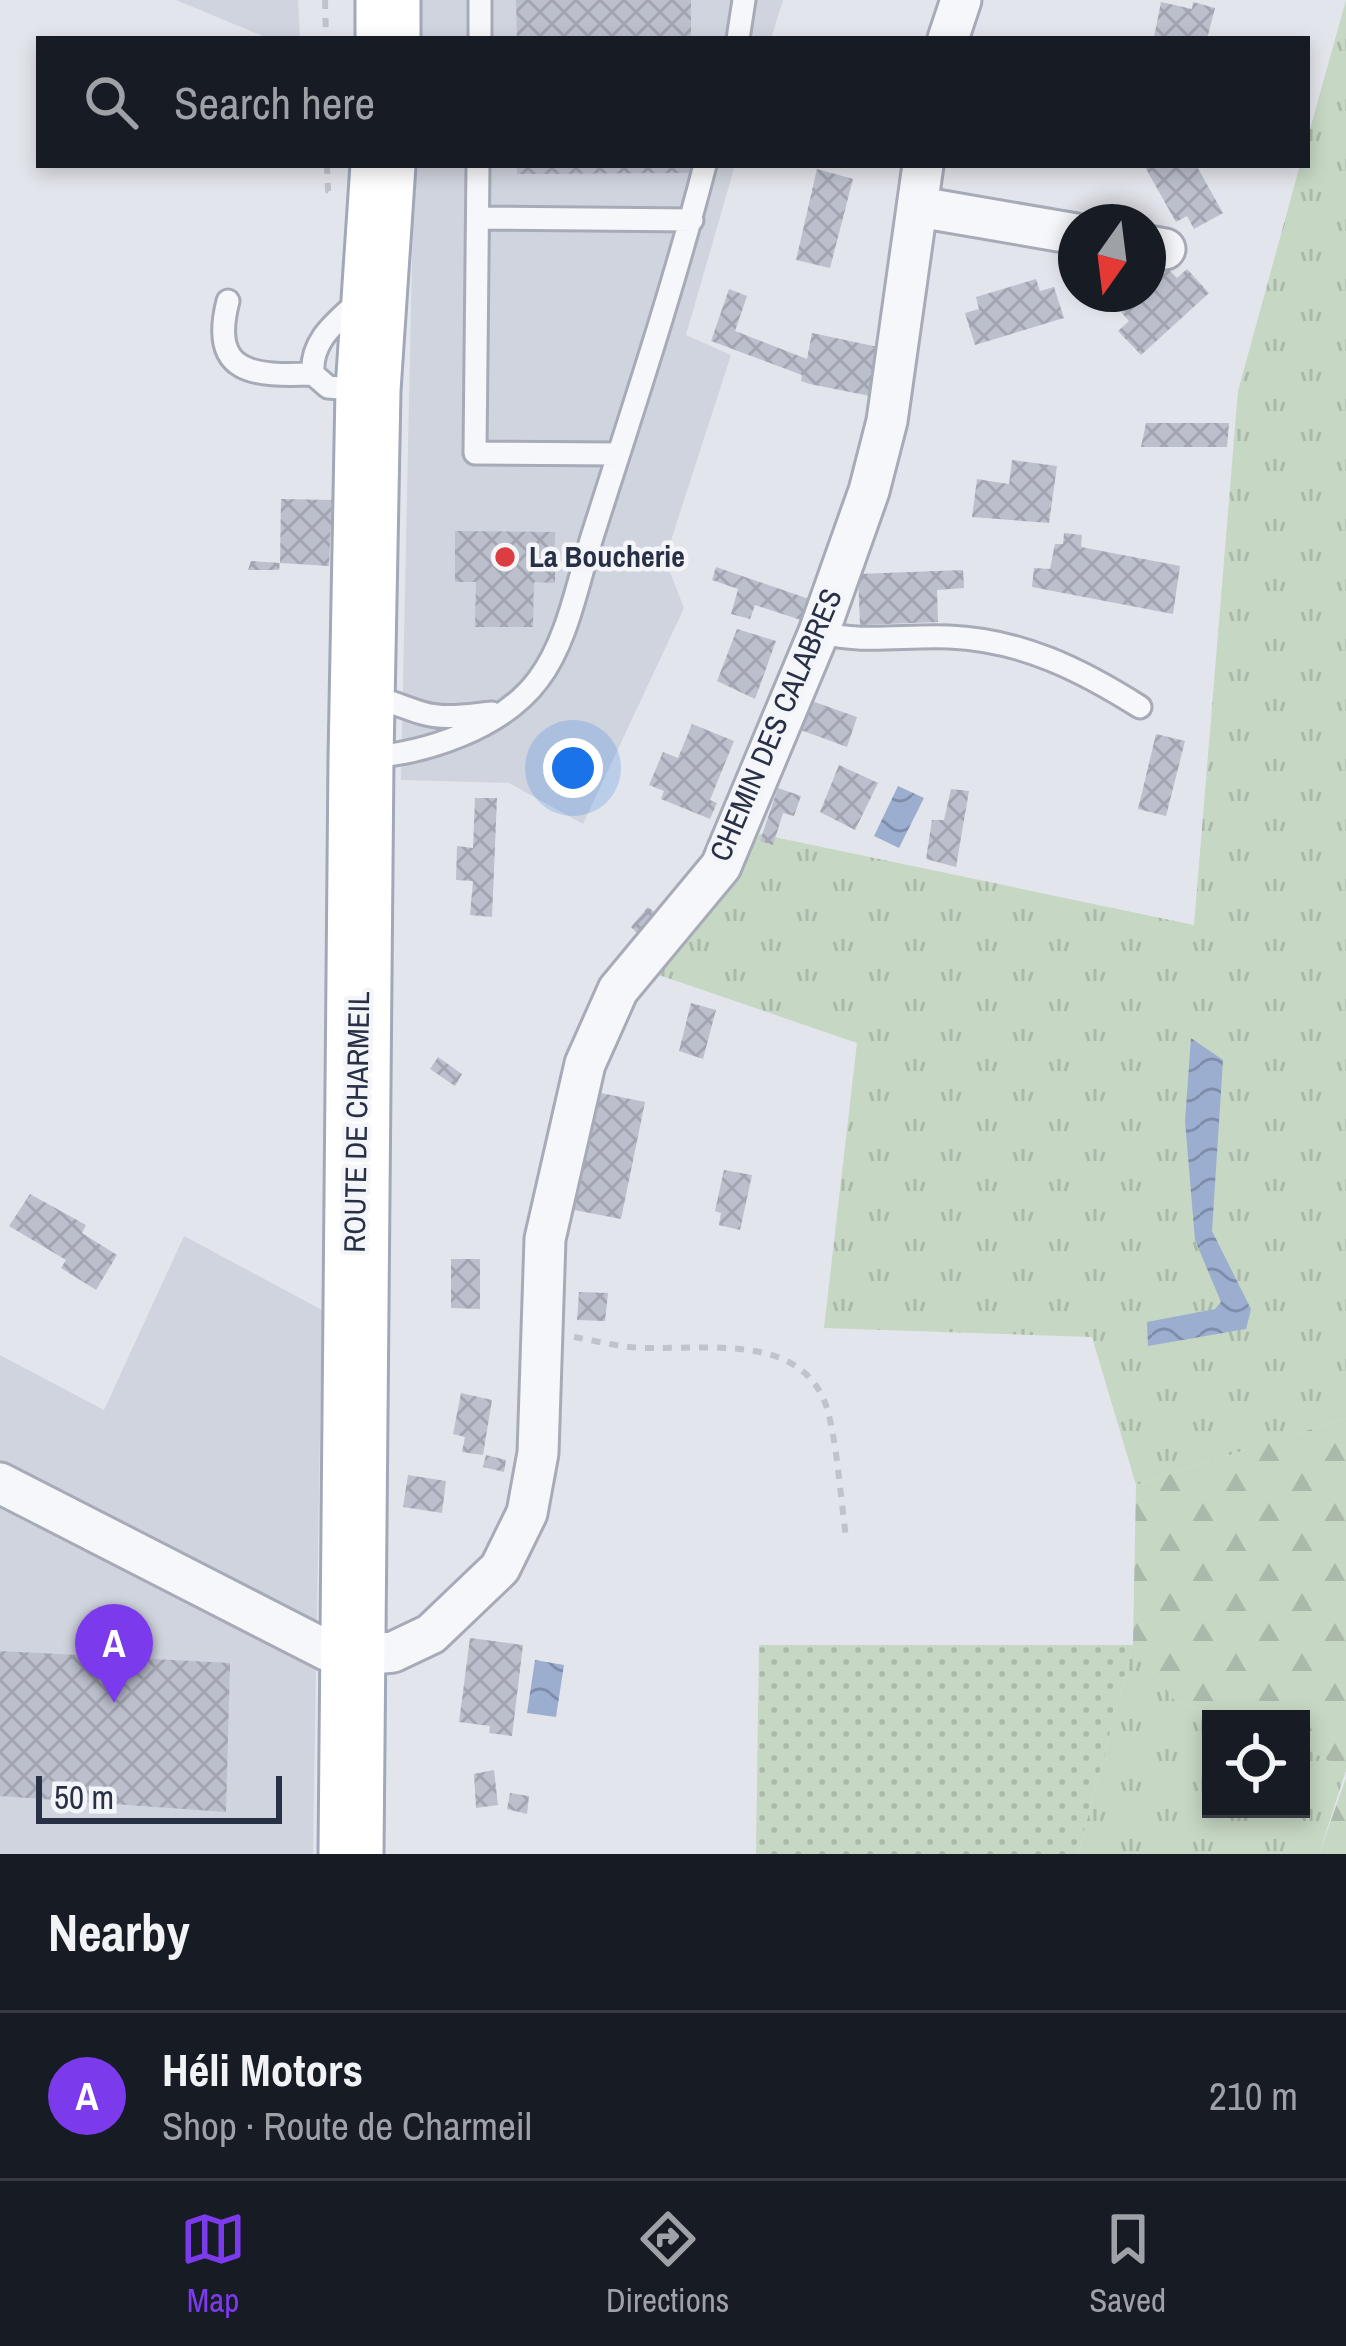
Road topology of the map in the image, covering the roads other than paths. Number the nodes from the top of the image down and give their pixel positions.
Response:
1 (356, 0) edge
2 (388, 0) edge
3 (480, 0) edge
4 (744, 0) edge
5 (961, 0) edge
6 (356, 36) edge
7 (388, 36) edge
8 (479, 36) edge
9 (738, 36) edge
10 (949, 36) edge
11 (357, 168) edge
12 (382, 168) edge
13 (478, 168) edge
14 (704, 168) edge
15 (923, 168) edge
16 (919, 207) junction
17 (478, 218) junction
18 (692, 220) junction
19 (1058, 231) edge
20 (228, 301) dead end
21 (340, 382) junction
22 (618, 454) junction
23 (818, 632) junction
24 (362, 696) junction
25 (1140, 707) dead end
26 (505, 712) junction
27 (361, 758) junction
28 (0, 1483) edge
29 (353, 1656) junction
30 (351, 1854) edge

1 - 6 main road
2 - 7 main road
3 - 8 lane
4 - 9 lane
5 - 10 street
11 - 21 main road, ROUTE DE CHARMEIL
12 - 21 main road, ROUTE DE CHARMEIL
13 - 17 lane
14 - 18 lane
15 - 16 street, CHEMIN DES CALABRES
16 - 19 street
16 - 23 street, CHEMIN DES CALABRES
17 - 18 lane
17 - 22 lane
18 - 22 lane
20 - 21 lane
21 - 24 main road, ROUTE DE CHARMEIL
22 - 26 lane
23 - 25 lane
23 - 29 street, CHEMIN DES CALABRES
24 - 26 lane
24 - 27 main road, ROUTE DE CHARMEIL
26 - 27 lane
27 - 29 main road, ROUTE DE CHARMEIL
28 - 29 street
29 - 30 main road, ROUTE DE CHARMEIL

